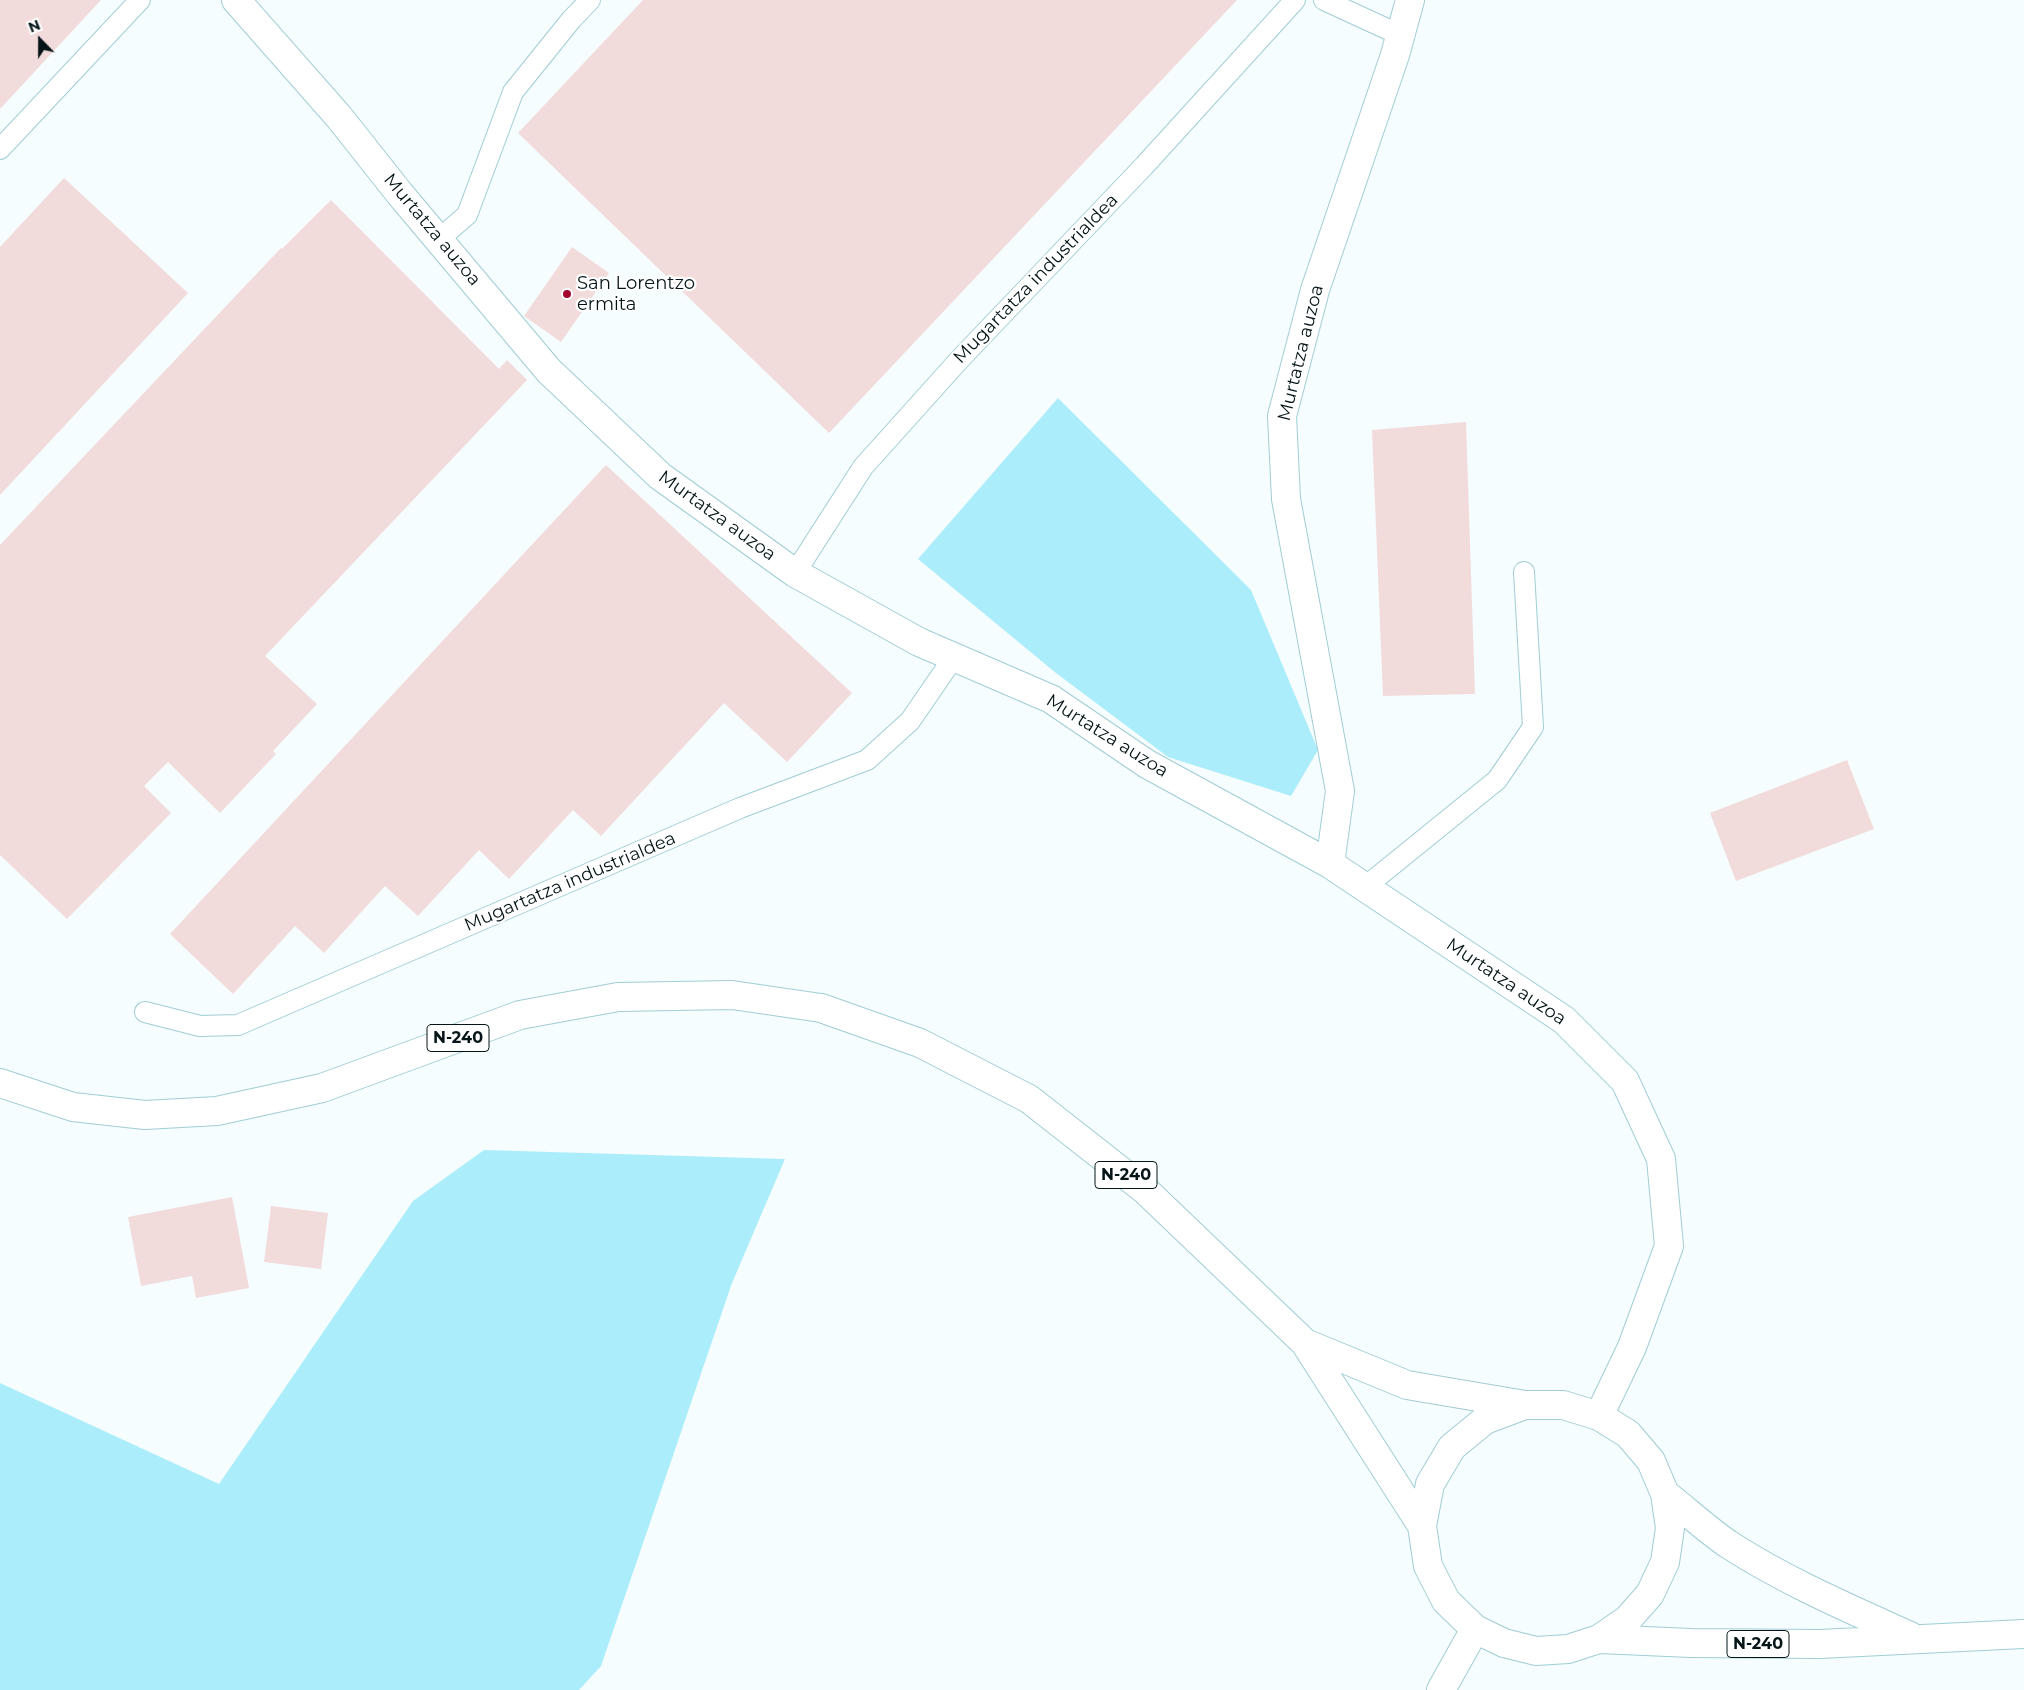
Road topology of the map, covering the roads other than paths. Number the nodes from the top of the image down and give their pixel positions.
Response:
1 (140, 0) edge
2 (236, 0) edge
3 (590, 0) edge
4 (1295, 0) edge
5 (1324, 0) edge
6 (1410, 0) edge
7 (1400, 36) junction
8 (0, 148) edge
9 (439, 239) junction
10 (1524, 572) dead end
11 (795, 573) junction
12 (954, 657) junction
13 (1330, 864) junction
14 (1365, 887) junction
15 (145, 1012) dead end
16 (0, 1083) edge
17 (1305, 1343) junction
18 (1525, 1405) junction
19 (1599, 1416) junction
20 (1665, 1494) junction
21 (1422, 1526) junction
22 (1475, 1629) junction
23 (2024, 1634) edge
24 (1916, 1638) junction
25 (1599, 1639) junction
26 (1441, 1690) edge

1 - 8 lane
2 - 9 main road, Murtatza auzoa
3 - 9 lane
4 - 11 lane, Mugartatza industrialdea
5 - 7 lane
6 - 7 main road, Murtatza auzoa
7 - 13 main road, Murtatza auzoa
9 - 11 main road, Murtatza auzoa
10 - 14 lane
11 - 12 main road, Murtatza auzoa
12 - 13 main road, Murtatza auzoa
12 - 15 lane, Mugartatza industrialdea
13 - 14 main road, Murtatza auzoa
14 - 19 main road, Murtatza auzoa
16 - 17 main road, N-240
17 - 18 main road, N-240
17 - 21 main road, N-240
18 - 19 main road, N-240
18 - 21 main road, N-240
19 - 20 main road, N-240
20 - 24 main road, N-240
20 - 25 main road, N-240
21 - 22 main road, N-240
22 - 25 main road, N-240
22 - 26 main road
23 - 24 main road, N-240
24 - 25 main road, N-240

